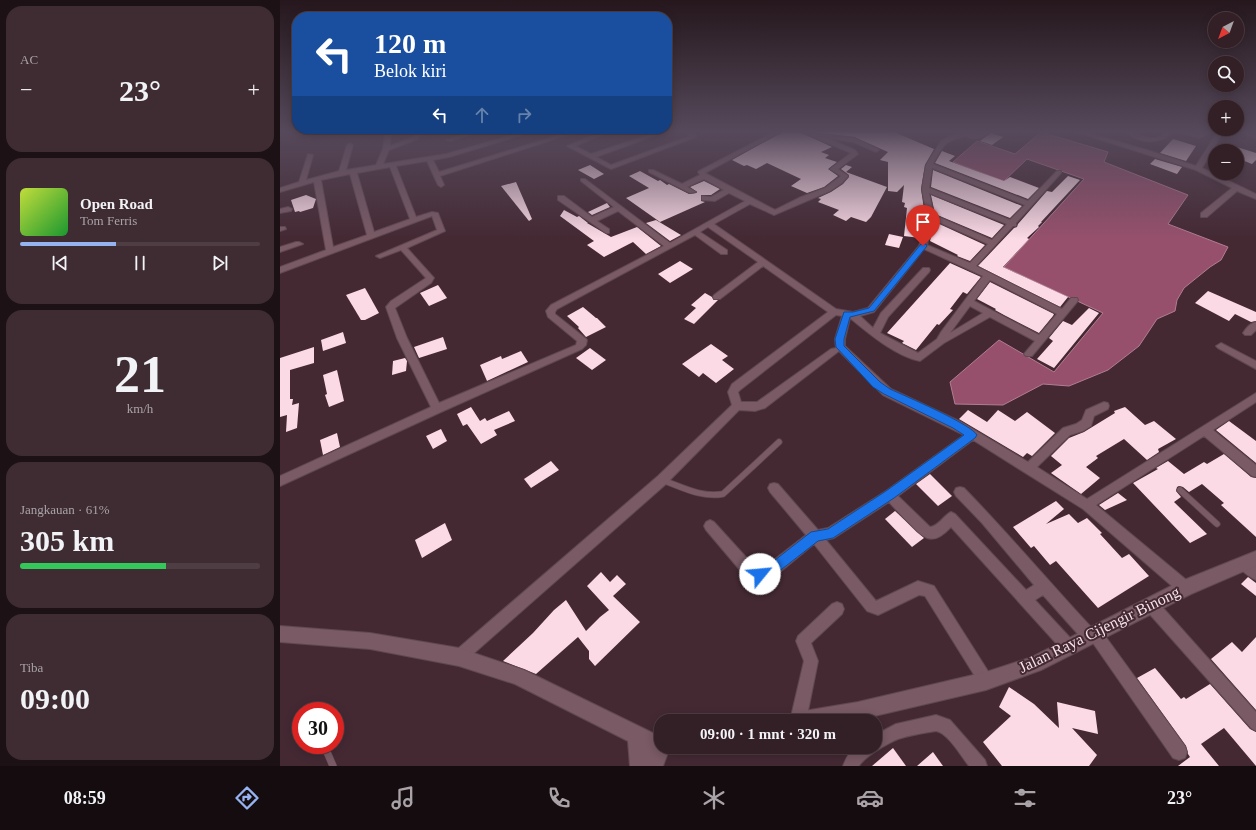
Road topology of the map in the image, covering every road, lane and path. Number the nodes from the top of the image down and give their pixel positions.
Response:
1 (306, 168) edge
2 (344, 168) edge
3 (374, 168) edge
4 (393, 168) edge
5 (433, 168) edge
6 (459, 168) edge
7 (709, 168) edge
8 (835, 168) edge
9 (928, 168) edge
10 (935, 168) edge
11 (1194, 168) edge
12 (1198, 169) joint
13 (353, 171) junction
14 (651, 171) dead end
15 (1059, 172) dead end
16 (342, 173) junction
17 (437, 175) junction
18 (704, 176) junction
19 (317, 178) junction
20 (583, 180) dead end
21 (302, 183) junction
22 (441, 185) dead end
23 (681, 187) junction
24 (1236, 188) junction
25 (925, 189) junction
26 (280, 190) edge
27 (729, 190) junction
28 (692, 192) dead end
29 (1256, 197) edge
30 (561, 198) dead end
31 (705, 198) dead end
32 (750, 201) junction
33 (1029, 204) junction
34 (618, 208) junction
35 (1204, 215) dead end
36 (931, 216) junction
37 (414, 220) junction
38 (592, 220) junction
39 (1013, 224) junction
40 (710, 225) junction
41 (606, 231) dead end
42 (695, 232) junction
43 (372, 237) junction
44 (993, 243) junction
45 (299, 244) dead end
46 (669, 246) junction
47 (923, 246) junction
48 (402, 247) junction
49 (280, 250) edge
50 (330, 252) junction
51 (724, 252) dead end
52 (380, 256) dead end
53 (763, 262) junction
54 (971, 267) junction
55 (280, 270) edge
56 (926, 270) dead end
57 (988, 276) junction
58 (717, 297) dead end
59 (1074, 300) dead end
60 (969, 302) junction
61 (872, 310) junction
62 (834, 312) junction
63 (990, 313) junction
64 (1063, 313) junction
65 (850, 314) junction
66 (884, 315) junction
67 (1256, 325) edge
68 (1248, 333) dead end
69 (874, 334) junction
70 (1040, 340) junction
71 (941, 341) junction
72 (1221, 346) dead end
73 (834, 351) dead end
74 (1029, 354) dead end
75 (1256, 365) edge
76 (1256, 397) edge
77 (737, 406) junction
78 (1104, 406) dead end
79 (437, 409) junction
80 (1205, 430) junction
81 (972, 435) junction
82 (779, 442) dead end
83 (1028, 468) junction
84 (1256, 472) edge
85 (280, 480) edge
86 (662, 480) junction
87 (774, 488) dead end
88 (1180, 490) dead end
89 (960, 492) dead end
90 (890, 495) junction
91 (1087, 505) junction
92 (1218, 524) dead end
93 (710, 526) dead end
94 (815, 536) junction
95 (1250, 560) edge
96 (1256, 574) edge
97 (1044, 587) junction
98 (1185, 588) junction
99 (1024, 599) junction
100 (1152, 605) junction
101 (837, 610) dead end
102 (280, 634) edge
103 (1093, 635) junction
104 (1069, 647) junction
105 (459, 657) junction
106 (986, 681) junction
107 (800, 714) edge
108 (840, 714) edge
109 (1256, 723) edge
110 (637, 735) junction
111 (882, 740) edge
112 (654, 744) edge
113 (1179, 752) dead end
114 (328, 754) edge
115 (658, 754) edge
116 (859, 754) edge
117 (333, 766) edge
118 (640, 766) edge
119 (654, 766) edge
120 (851, 766) edge
121 (979, 766) edge

1 - 21 street
2 - 16 street
3 - 13 street
4 - 37 street
5 - 17 street
6 - 17 street
7 - 18 street
8 - 32 street
9 - 25 street
10 - 33 street
11 - 12 street
12 - 24 street
13 - 16 street
13 - 43 street
14 - 23 street
15 - 33 street
16 - 19 street
17 - 22 street
18 - 23 street
18 - 27 street
19 - 21 street
19 - 50 street
20 - 34 street
21 - 26 street
23 - 28 street
24 - 29 street
24 - 35 street
25 - 36 street
25 - 39 street
27 - 31 street
27 - 32 street
30 - 38 street
32 - 40 street
33 - 39 street
34 - 38 street
34 - 46 street
36 - 44 street
36 - 47 street
37 - 43 street
37 - 48 street
38 - 41 street
39 - 44 street
40 - 42 street
40 - 53 street
42 - 46 street
42 - 51 street
43 - 50 street
44 - 54 street
45 - 49 street
46 - 79 street
47 - 54 street
47 - 61 street
48 - 52 street
48 - 79 street
50 - 55 street
53 - 58 street
53 - 62 street
54 - 57 street
56 - 66 street
57 - 60 street
57 - 64 street
59 - 64 street
60 - 63 street
60 - 71 street
61 - 65 street
61 - 66 street
62 - 65 street
62 - 77 street
63 - 70 street
63 - 71 street
64 - 70 street
65 - 69 street
65 - 81 street
66 - 69 street
67 - 68 street
69 - 71 street
70 - 74 street
72 - 75 street
73 - 77 street
76 - 80 street
77 - 86 street
78 - 83 street
79 - 85 street
80 - 84 street
80 - 91 street
81 - 83 street
81 - 90 street
82 - 86 lane
83 - 91 street
86 - 105 street
87 - 94 street
88 - 92 lane
89 - 97 street
90 - 94 street
90 - 99 street
91 - 98 street
93 - 94 street
94 - 106 street
95 - 96 street
95 - 98 street, Jalan Raya Cijengir Binong
97 - 99 street
97 - 103 street
98 - 100 street, Jalan Raya Cijengir Binong
99 - 104 street
100 - 103 street, Jalan Raya Cijengir Binong
100 - 109 street
101 - 107 street
102 - 105 street
103 - 104 street, Jalan Raya Cijengir Binong
103 - 113 street
104 - 106 street, Jalan Raya Cijengir Binong
105 - 110 street
106 - 108 street, Jalan Raya Cijengir Binong
110 - 112 street
110 - 118 street
111 - 121 street
114 - 117 lane
115 - 119 street
116 - 120 street

